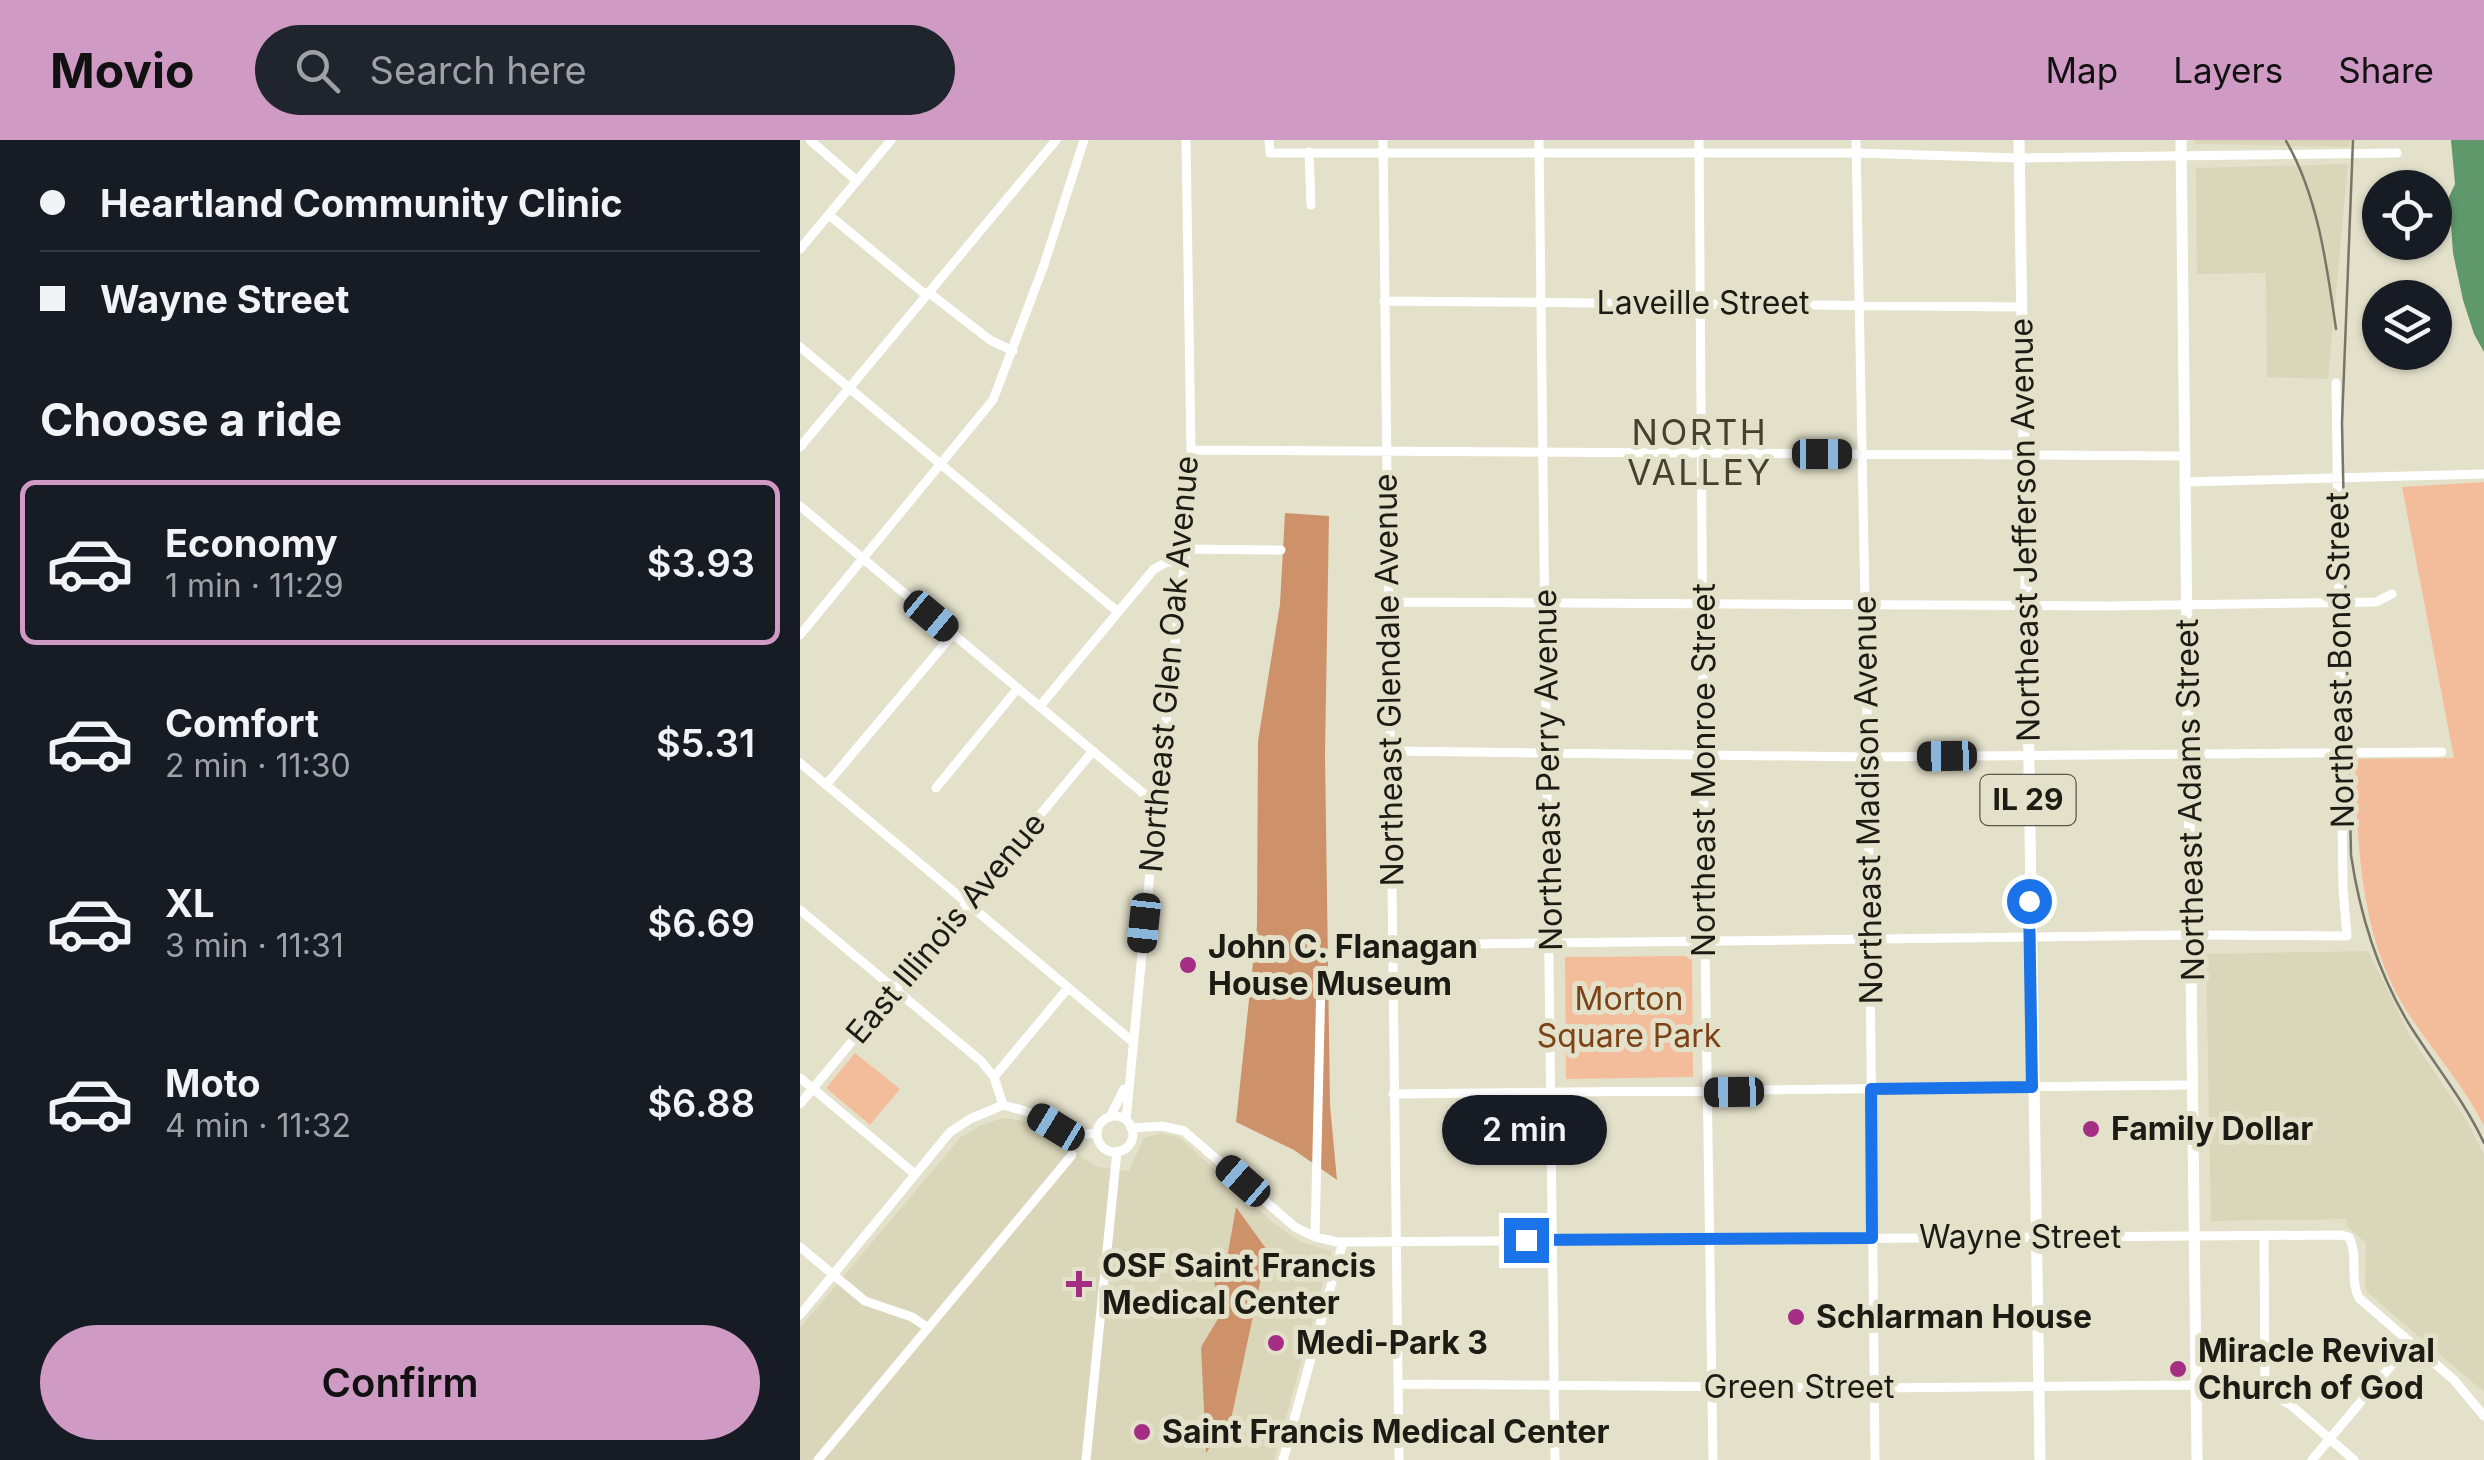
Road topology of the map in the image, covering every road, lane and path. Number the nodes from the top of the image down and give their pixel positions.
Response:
1 (810, 140) edge
2 (891, 140) edge
3 (1056, 140) edge
4 (1084, 140) edge
5 (1186, 140) edge
6 (1270, 140) edge
7 (1539, 140) edge
8 (1699, 140) edge
9 (1856, 140) edge
10 (2019, 140) edge
11 (1383, 146) edge
12 (2181, 147) edge
13 (1309, 152) junction
14 (1539, 153) junction
15 (1699, 153) junction
16 (1856, 153) junction
17 (2397, 153) dead end
18 (2019, 158) junction
19 (857, 180) junction
20 (1311, 205) dead end
21 (829, 215) junction
22 (800, 249) edge
23 (927, 293) junction
24 (1384, 300) junction
25 (1542, 302) junction
26 (1702, 304) junction
27 (1860, 304) junction
28 (2022, 307) junction
29 (800, 347) edge
30 (1014, 351) junction
31 (2336, 384) dead end
32 (849, 388) junction
33 (800, 447) edge
34 (1191, 450) junction
35 (1386, 451) junction
36 (1544, 452) junction
37 (1703, 453) junction
38 (1862, 454) junction
39 (2023, 456) junction
40 (2185, 456) junction
41 (942, 465) junction
42 (2484, 474) edge
43 (2337, 480) junction
44 (2185, 482) junction
45 (800, 506) edge
46 (1186, 549) junction
47 (1281, 550) dead end
48 (864, 559) junction
49 (1184, 561) junction
50 (2392, 594) dead end
51 (1389, 602) junction
52 (1546, 602) junction
53 (2338, 602) junction
54 (1704, 604) junction
55 (1865, 604) junction
56 (2025, 605) junction
57 (2187, 605) junction
58 (1118, 612) junction
59 (953, 634) junction
60 (800, 635) edge
61 (1018, 688) junction
62 (1040, 706) junction
63 (1093, 751) junction
64 (1390, 751) junction
65 (1546, 752) junction
66 (2341, 752) junction
67 (2442, 752) dead end
68 (2189, 754) junction
69 (2027, 755) junction
70 (1704, 756) junction
71 (1868, 757) junction
72 (1161, 762) junction
73 (800, 763) edge
74 (1115, 770) junction
75 (826, 785) junction
76 (936, 788) dead end
77 (1156, 804) junction
78 (966, 902) junction
79 (800, 910) edge
80 (2192, 935) junction
81 (2030, 938) junction
82 (1869, 939) junction
83 (1705, 943) junction
84 (1550, 944) junction
85 (1392, 946) junction
86 (1320, 979) dead end
87 (895, 988) junction
88 (1068, 988) junction
89 (1133, 1042) junction
90 (1130, 1067) junction
91 (994, 1077) junction
92 (800, 1078) edge
93 (2194, 1086) junction
94 (2032, 1087) junction
95 (813, 1089) junction
96 (1871, 1089) junction
97 (1707, 1092) junction
98 (1394, 1094) junction
99 (1551, 1094) junction
100 (800, 1104) edge
101 (1003, 1105) junction
102 (1110, 1116) junction
103 (1129, 1124) junction
104 (1097, 1133) junction
105 (1118, 1151) junction
106 (1072, 1154) dead end
107 (915, 1174) junction
108 (2264, 1235) junction
109 (2196, 1236) junction
110 (1315, 1238) junction
111 (1872, 1238) junction
112 (2036, 1238) junction
113 (1553, 1239) junction
114 (1710, 1240) junction
115 (1397, 1241) junction
116 (1343, 1242) junction
117 (800, 1247) edge
118 (832, 1274) junction
119 (800, 1315) edge
120 (928, 1328) junction
121 (2410, 1343) junction
122 (1400, 1384) junction
123 (1554, 1386) junction
124 (1712, 1386) junction
125 (1874, 1388) junction
126 (2038, 1388) junction
127 (2197, 1389) junction
128 (2265, 1393) junction
129 (2484, 1416) edge
130 (2330, 1439) junction
131 (818, 1460) edge
132 (1086, 1460) edge
133 (1283, 1460) edge
134 (1399, 1460) edge
135 (1554, 1460) edge
136 (1713, 1460) edge
137 (1875, 1460) edge
138 (2040, 1460) edge
139 (2197, 1460) edge
140 (2312, 1460) edge
141 (2354, 1460) edge

1 - 19 street
2 - 19 street
3 - 23 street
4 - 30 street
5 - 34 street, Northeast Glen Oak Avenue
6 - 13 street
7 - 14 street, Northeast Perry Avenue
8 - 15 street, Northeast Monroe Street
9 - 16 street, Northeast Madison Avenue
10 - 18 main road, Northeast Jefferson Avenue / IL 29
11 - 13 street
11 - 14 street
11 - 24 street, Northeast Glendale Avenue
12 - 17 street
12 - 18 street
12 - 40 main road, Northeast Adams Street
13 - 20 street
14 - 15 street
14 - 25 street, Northeast Perry Avenue
15 - 16 street
15 - 26 street, Northeast Monroe Street
16 - 18 street
16 - 27 street, Northeast Madison Avenue
18 - 28 main road, Northeast Jefferson Avenue / IL 29
19 - 21 street
21 - 22 street
21 - 23 street
23 - 30 street
23 - 32 street
24 - 25 street, Laveille Street
24 - 35 street, Northeast Glendale Avenue
25 - 26 street, Laveille Street
25 - 36 street, Northeast Perry Avenue
26 - 27 street, Laveille Street
26 - 37 street, Northeast Monroe Street
27 - 28 street, Laveille Street
27 - 38 street, Northeast Madison Avenue
28 - 39 main road, Northeast Jefferson Avenue / IL 29
29 - 32 street
30 - 41 street
31 - 43 street, Northeast Bond Street
32 - 33 street
32 - 41 street
34 - 35 street
34 - 46 street, Northeast Glen Oak Avenue
35 - 36 street
35 - 51 street, Northeast Glendale Avenue
36 - 37 street
36 - 52 street, Northeast Perry Avenue
37 - 38 street
37 - 54 street, Northeast Monroe Street
38 - 39 street
38 - 55 street, Northeast Madison Avenue
39 - 40 street
39 - 56 main road, Northeast Jefferson Avenue / IL 29
40 - 44 main road, Northeast Adams Street
41 - 48 street
41 - 58 street
42 - 43 street
43 - 44 street
43 - 53 street, Northeast Bond Street
44 - 57 main road, Northeast Adams Street
45 - 48 street
46 - 47 street
46 - 49 street, Northeast Glen Oak Avenue
48 - 59 street
48 - 60 street
49 - 58 street
49 - 72 street, Northeast Glen Oak Avenue
50 - 53 street
51 - 52 street
51 - 64 street, Northeast Glendale Avenue
52 - 54 street
52 - 65 street, Northeast Perry Avenue
53 - 57 street
53 - 66 street, Northeast Bond Street
54 - 55 street
54 - 70 street, Northeast Monroe Street
55 - 56 street
55 - 71 street, Northeast Madison Avenue
56 - 57 street
56 - 69 main road, Northeast Jefferson Avenue / IL 29
57 - 68 main road, Northeast Adams Street
58 - 62 street
59 - 61 street
59 - 75 street
61 - 62 street
61 - 76 street
62 - 63 street
63 - 74 street
63 - 78 street, East Illinois Avenue
64 - 65 street
64 - 85 street, Northeast Glendale Avenue
65 - 70 street
65 - 84 street, Northeast Perry Avenue
66 - 67 street
66 - 68 street
66 - 80 street, Northeast Bond Street
68 - 69 street
68 - 80 main road, Northeast Adams Street
69 - 71 street
69 - 81 main road, Northeast Jefferson Avenue / IL 29
70 - 71 street
70 - 83 street, Northeast Monroe Street
71 - 82 street, Northeast Madison Avenue
72 - 74 street
72 - 77 street, Northeast Glen Oak Avenue
73 - 75 street
74 - 77 street
75 - 78 street
77 - 89 street, Northeast Glen Oak Avenue
78 - 87 street, East Illinois Avenue
78 - 88 street
79 - 87 street
80 - 81 street
80 - 93 main road, Northeast Adams Street
81 - 82 street
81 - 94 main road, Northeast Jefferson Avenue / IL 29
82 - 83 street
82 - 96 street, Northeast Madison Avenue
83 - 84 street
83 - 97 street, Northeast Monroe Street
84 - 85 street
84 - 99 street, Northeast Perry Avenue
85 - 98 street, Northeast Glendale Avenue
86 - 110 street
87 - 91 street
87 - 95 street, East Illinois Avenue
88 - 89 street
88 - 91 street
89 - 90 street, Northeast Glen Oak Avenue
90 - 102 street, Northeast Glen Oak Avenue
90 - 103 street, Northeast Glen Oak Avenue
91 - 101 street
92 - 95 street
93 - 94 street
93 - 109 main road, Northeast Adams Street
94 - 96 street
94 - 112 main road, Northeast Jefferson Avenue / IL 29
95 - 100 street, East Illinois Avenue
95 - 107 street
96 - 97 street
96 - 111 street, Northeast Madison Avenue
97 - 99 street
97 - 114 street, Northeast Monroe Street
98 - 99 street
98 - 115 street, Northeast Glendale Avenue
99 - 113 street, Northeast Perry Avenue
101 - 104 street
101 - 107 street
102 - 103 street
102 - 104 street
103 - 105 street
103 - 110 street, Wayne Street
104 - 105 street
105 - 132 street
106 - 120 street
107 - 118 street
108 - 109 street, Wayne Street
108 - 121 street, Wayne Street
108 - 128 street
109 - 112 street, Wayne Street
109 - 127 main road, Northeast Adams Street
110 - 116 street, Wayne Street
111 - 112 street, Wayne Street
111 - 114 street, Wayne Street
111 - 125 street, Northeast Madison Avenue
112 - 126 main road, Northeast Jefferson Avenue / IL 29
113 - 114 street, Wayne Street
113 - 115 street, Wayne Street
113 - 123 street, Northeast Perry Avenue
114 - 124 street, Northeast Monroe Street
115 - 116 street, Wayne Street
115 - 122 street, Northeast Glendale Avenue
116 - 133 street
117 - 118 street
118 - 119 street
118 - 120 street
120 - 131 street
121 - 129 street
121 - 130 street
122 - 123 street, Green Street
122 - 134 street, Northeast Glendale Avenue
123 - 124 street, Green Street
123 - 135 street, Northeast Perry Avenue
124 - 125 street, Green Street
124 - 136 street, Northeast Monroe Street
125 - 126 street, Green Street
125 - 137 street, Northeast Madison Avenue
126 - 127 street, Green Street
126 - 138 main road, Northeast Jefferson Avenue / IL 29
127 - 128 street, Green Street
127 - 139 main road, Northeast Adams Street
128 - 130 street
130 - 140 street
130 - 141 street

